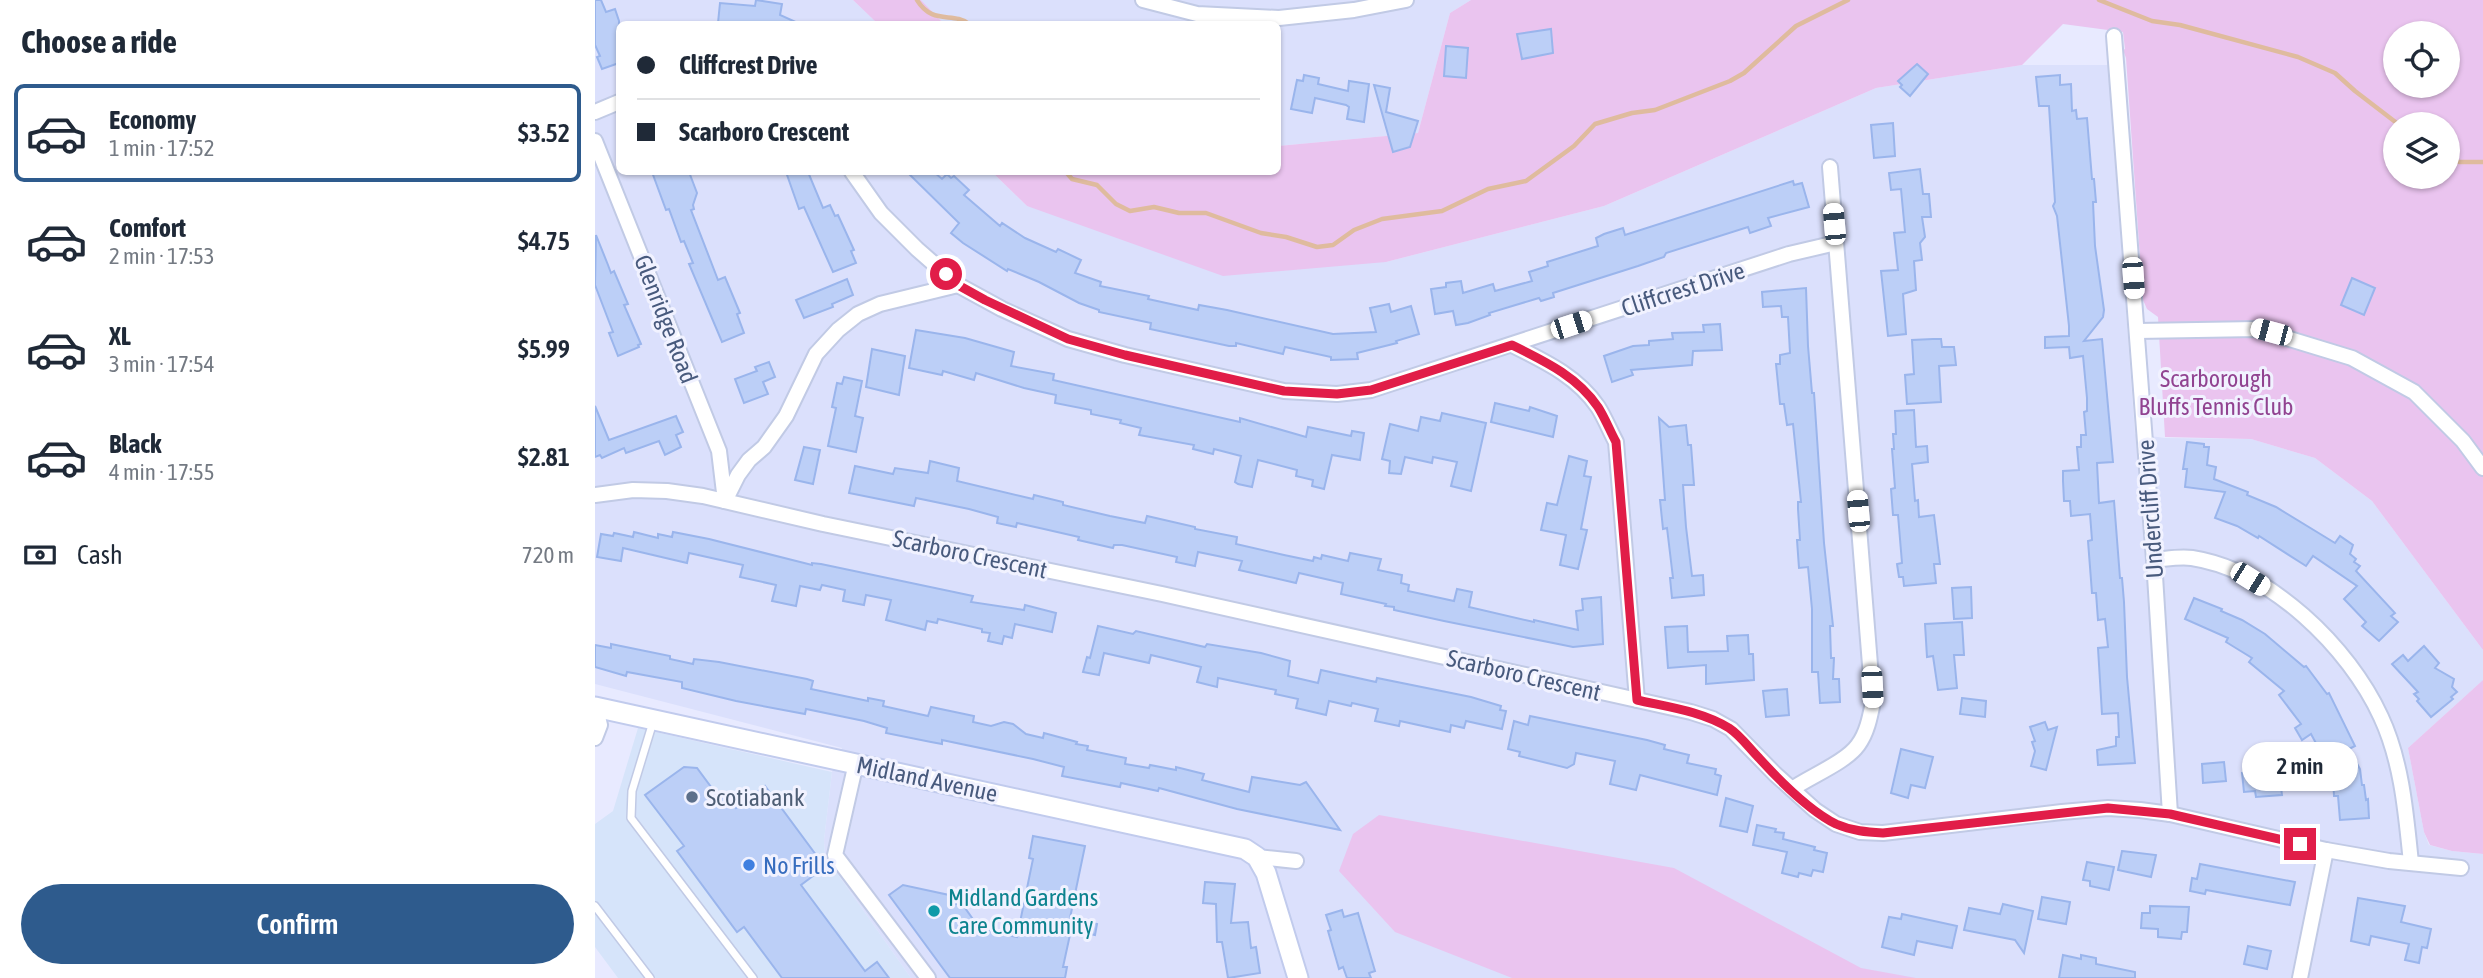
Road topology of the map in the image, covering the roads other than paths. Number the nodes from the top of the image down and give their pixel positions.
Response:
1 (1143, 0) edge
2 (1406, 0) edge
3 (1369, 4) edge
4 (2114, 36) dead end
5 (616, 103) edge
6 (595, 112) edge
7 (595, 141) edge
8 (1830, 167) dead end
9 (854, 175) edge
10 (1836, 243) junction
11 (958, 285) junction
12 (2137, 331) junction
13 (1512, 345) junction
14 (2483, 468) edge
15 (595, 495) edge
16 (725, 501) junction
17 (2154, 560) junction
18 (1637, 700) junction
19 (595, 707) edge
20 (654, 720) junction
21 (595, 738) edge
22 (856, 763) junction
23 (1792, 789) junction
24 (2170, 814) junction
25 (2326, 850) junction
26 (1257, 857) junction
27 (1296, 861) dead end
28 (2411, 863) junction
29 (2461, 868) dead end
30 (595, 906) edge
31 (650, 978) edge
32 (753, 978) edge
33 (927, 978) edge
34 (1298, 978) edge
35 (2300, 978) edge

1 - 3 street
2 - 3 street
4 - 12 street, Undercliff Drive
5 - 6 street
7 - 16 street, Glenridge Road
8 - 10 street
9 - 11 street, Cliffcrest Drive
10 - 13 street, Cliffcrest Drive
10 - 23 street
11 - 13 street, Cliffcrest Drive
11 - 16 street
12 - 14 street
12 - 17 street, Undercliff Drive
13 - 18 street
15 - 16 street, Scarboro Crescent
16 - 18 street, Scarboro Crescent
17 - 24 street, Undercliff Drive
17 - 28 street
18 - 23 street, Scarboro Crescent
19 - 20 street, Midland Avenue
19 - 21 street
20 - 22 street, Midland Avenue
20 - 32 lane
22 - 26 street, Midland Avenue
22 - 33 street
23 - 24 street, Scarboro Crescent
24 - 25 street, Scarboro Crescent
25 - 28 street, Scarboro Crescent
25 - 35 street
26 - 27 street, Midland Avenue
26 - 34 street
28 - 29 street, Scarboro Crescent
30 - 31 lane

